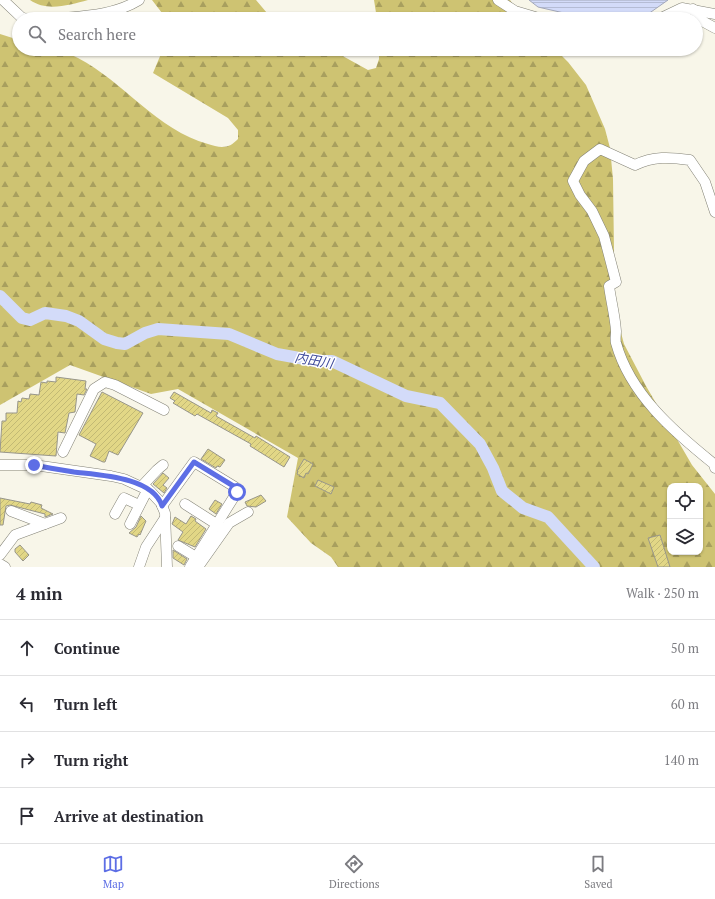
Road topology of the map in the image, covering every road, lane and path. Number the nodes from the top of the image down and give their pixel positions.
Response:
1 (3, 0) edge
2 (139, 0) edge
3 (498, 0) edge
4 (693, 9) junction
5 (16, 12) edge
6 (109, 12) edge
7 (518, 12) edge
8 (674, 12) edge
9 (696, 12) edge
10 (715, 14) edge
11 (703, 21) edge
12 (715, 28) edge
13 (715, 212) edge
14 (164, 410) dead end
15 (63, 452) dead end
16 (0, 465) edge
17 (163, 465) dead end
18 (715, 468) edge
19 (145, 488) junction
20 (185, 504) dead end
21 (139, 505) junction
22 (162, 506) junction
23 (11, 511) dead end
24 (248, 512) dead end
25 (115, 514) dead end
26 (61, 518) dead end
27 (165, 518) junction
28 (45, 524) junction
29 (130, 524) dead end
30 (218, 525) junction
31 (178, 546) dead end
32 (0, 555) edge
33 (197, 562) edge
34 (0, 564) edge
35 (5, 567) edge
36 (139, 567) edge
37 (167, 567) edge
38 (190, 567) edge

1 - 5 street
2 - 6 street
3 - 7 street
4 - 8 street
4 - 9 street
4 - 10 street
11 - 12 street
13 - 18 street
14 - 15 street
16 - 19 street
17 - 19 street
19 - 21 street
19 - 22 street
20 - 30 street
21 - 25 street
21 - 29 street
22 - 27 street
22 - 30 street
23 - 28 street
24 - 33 street
26 - 28 street
27 - 36 street
27 - 37 street
28 - 32 street
30 - 33 street
31 - 33 street
33 - 38 street
34 - 35 street

